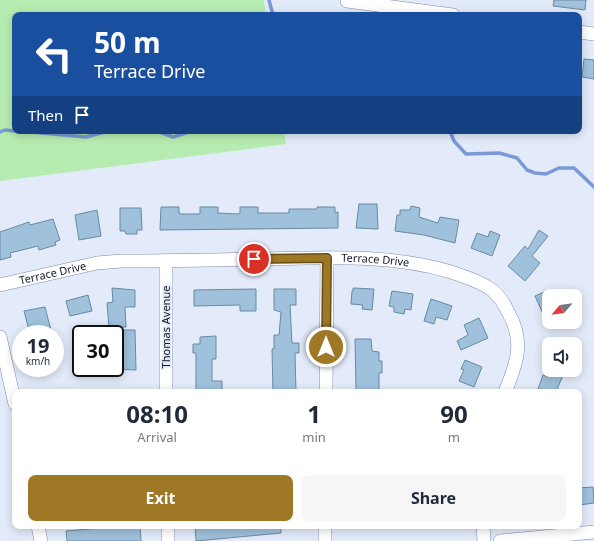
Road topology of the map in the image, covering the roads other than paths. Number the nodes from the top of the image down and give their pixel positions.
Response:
1 (347, 1) edge
2 (430, 12) edge
3 (582, 32) edge
4 (594, 34) edge
5 (327, 258) junction
6 (166, 261) junction
7 (0, 285) edge
8 (0, 337) edge
9 (166, 389) edge
10 (326, 389) edge
11 (506, 389) edge
12 (12, 391) edge
13 (39, 529) edge
14 (168, 529) edge
15 (325, 529) edge
16 (483, 529) edge
17 (594, 532) edge
18 (41, 541) edge
19 (168, 541) edge
20 (325, 541) edge
21 (484, 541) edge
22 (500, 541) edge

1 - 2 street
3 - 4 street
5 - 6 street, Terrace Drive
5 - 10 street
5 - 11 street, Terrace Drive
6 - 7 street, Terrace Drive
6 - 9 street, Thomas Avenue
8 - 12 street
13 - 18 street
14 - 19 street
15 - 20 street
16 - 21 street
17 - 22 street

